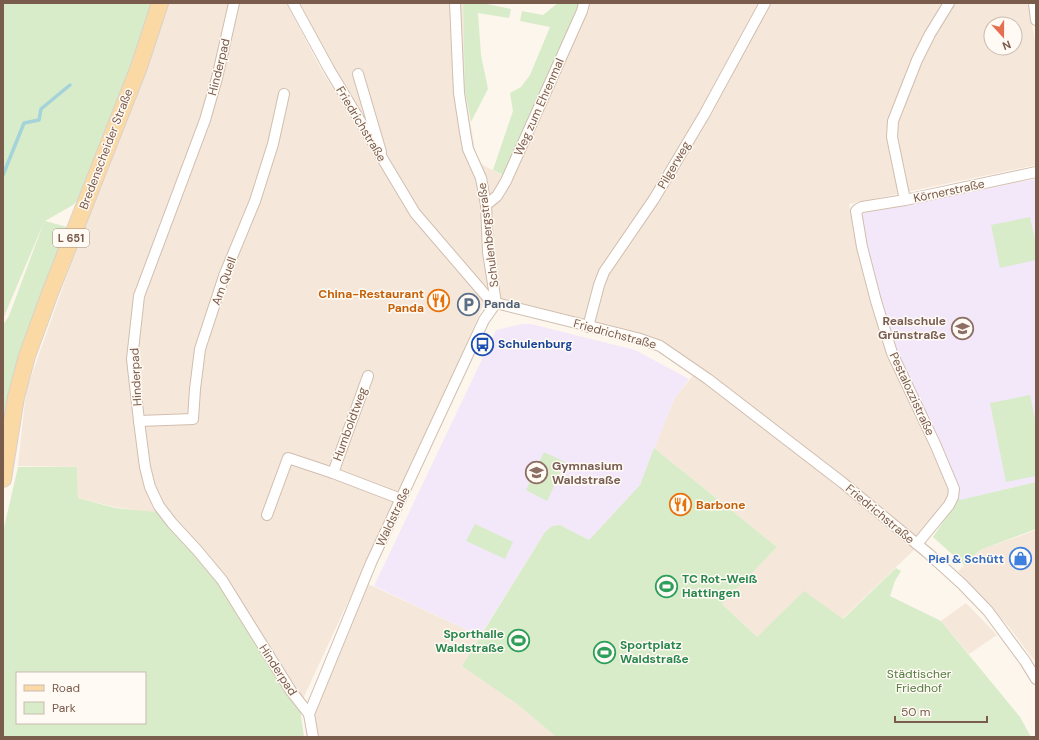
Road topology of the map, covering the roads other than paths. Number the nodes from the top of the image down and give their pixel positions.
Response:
1 (160, 3) edge
2 (234, 3) edge
3 (456, 3) edge
4 (584, 3) edge
5 (765, 3) edge
6 (949, 3) edge
7 (1034, 3) edge
8 (295, 5) edge
9 (1036, 20) edge
10 (358, 74) dead end
11 (284, 94) dead end
12 (384, 164) junction
13 (1036, 172) edge
14 (905, 200) junction
15 (486, 205) junction
16 (496, 303) junction
17 (588, 327) junction
18 (368, 376) dead end
19 (139, 421) junction
20 (333, 473) junction
21 (3, 479) edge
22 (401, 499) junction
23 (267, 515) dead end
24 (917, 544) junction
25 (1036, 679) edge
26 (309, 714) junction
27 (313, 737) edge

1 - 21 main road, Bredenscheider Straße / L 651
2 - 19 street, Hinderpad
3 - 15 street, Schulenbergstraße
4 - 15 street, Weg zum Ehrenmal
5 - 17 street, Pilgerweg
6 - 14 street, Körnerstraße
7 - 9 street
8 - 12 street, Friedrichstraße
10 - 12 street
11 - 19 street, Am Quell
12 - 16 street, Friedrichstraße
13 - 14 street, Körnerstraße
14 - 24 street, Pestalozzistraße
15 - 16 street, Schulenbergstraße
16 - 17 street, Friedrichstraße
16 - 22 street, Waldstraße
17 - 24 street, Friedrichstraße
18 - 20 street, Humboldtweg
19 - 26 street, Hinderpad
20 - 22 street, Humboldtweg
20 - 23 street, Humboldtweg
22 - 26 street, Waldstraße
24 - 25 street, Friedrichstraße
26 - 27 street

